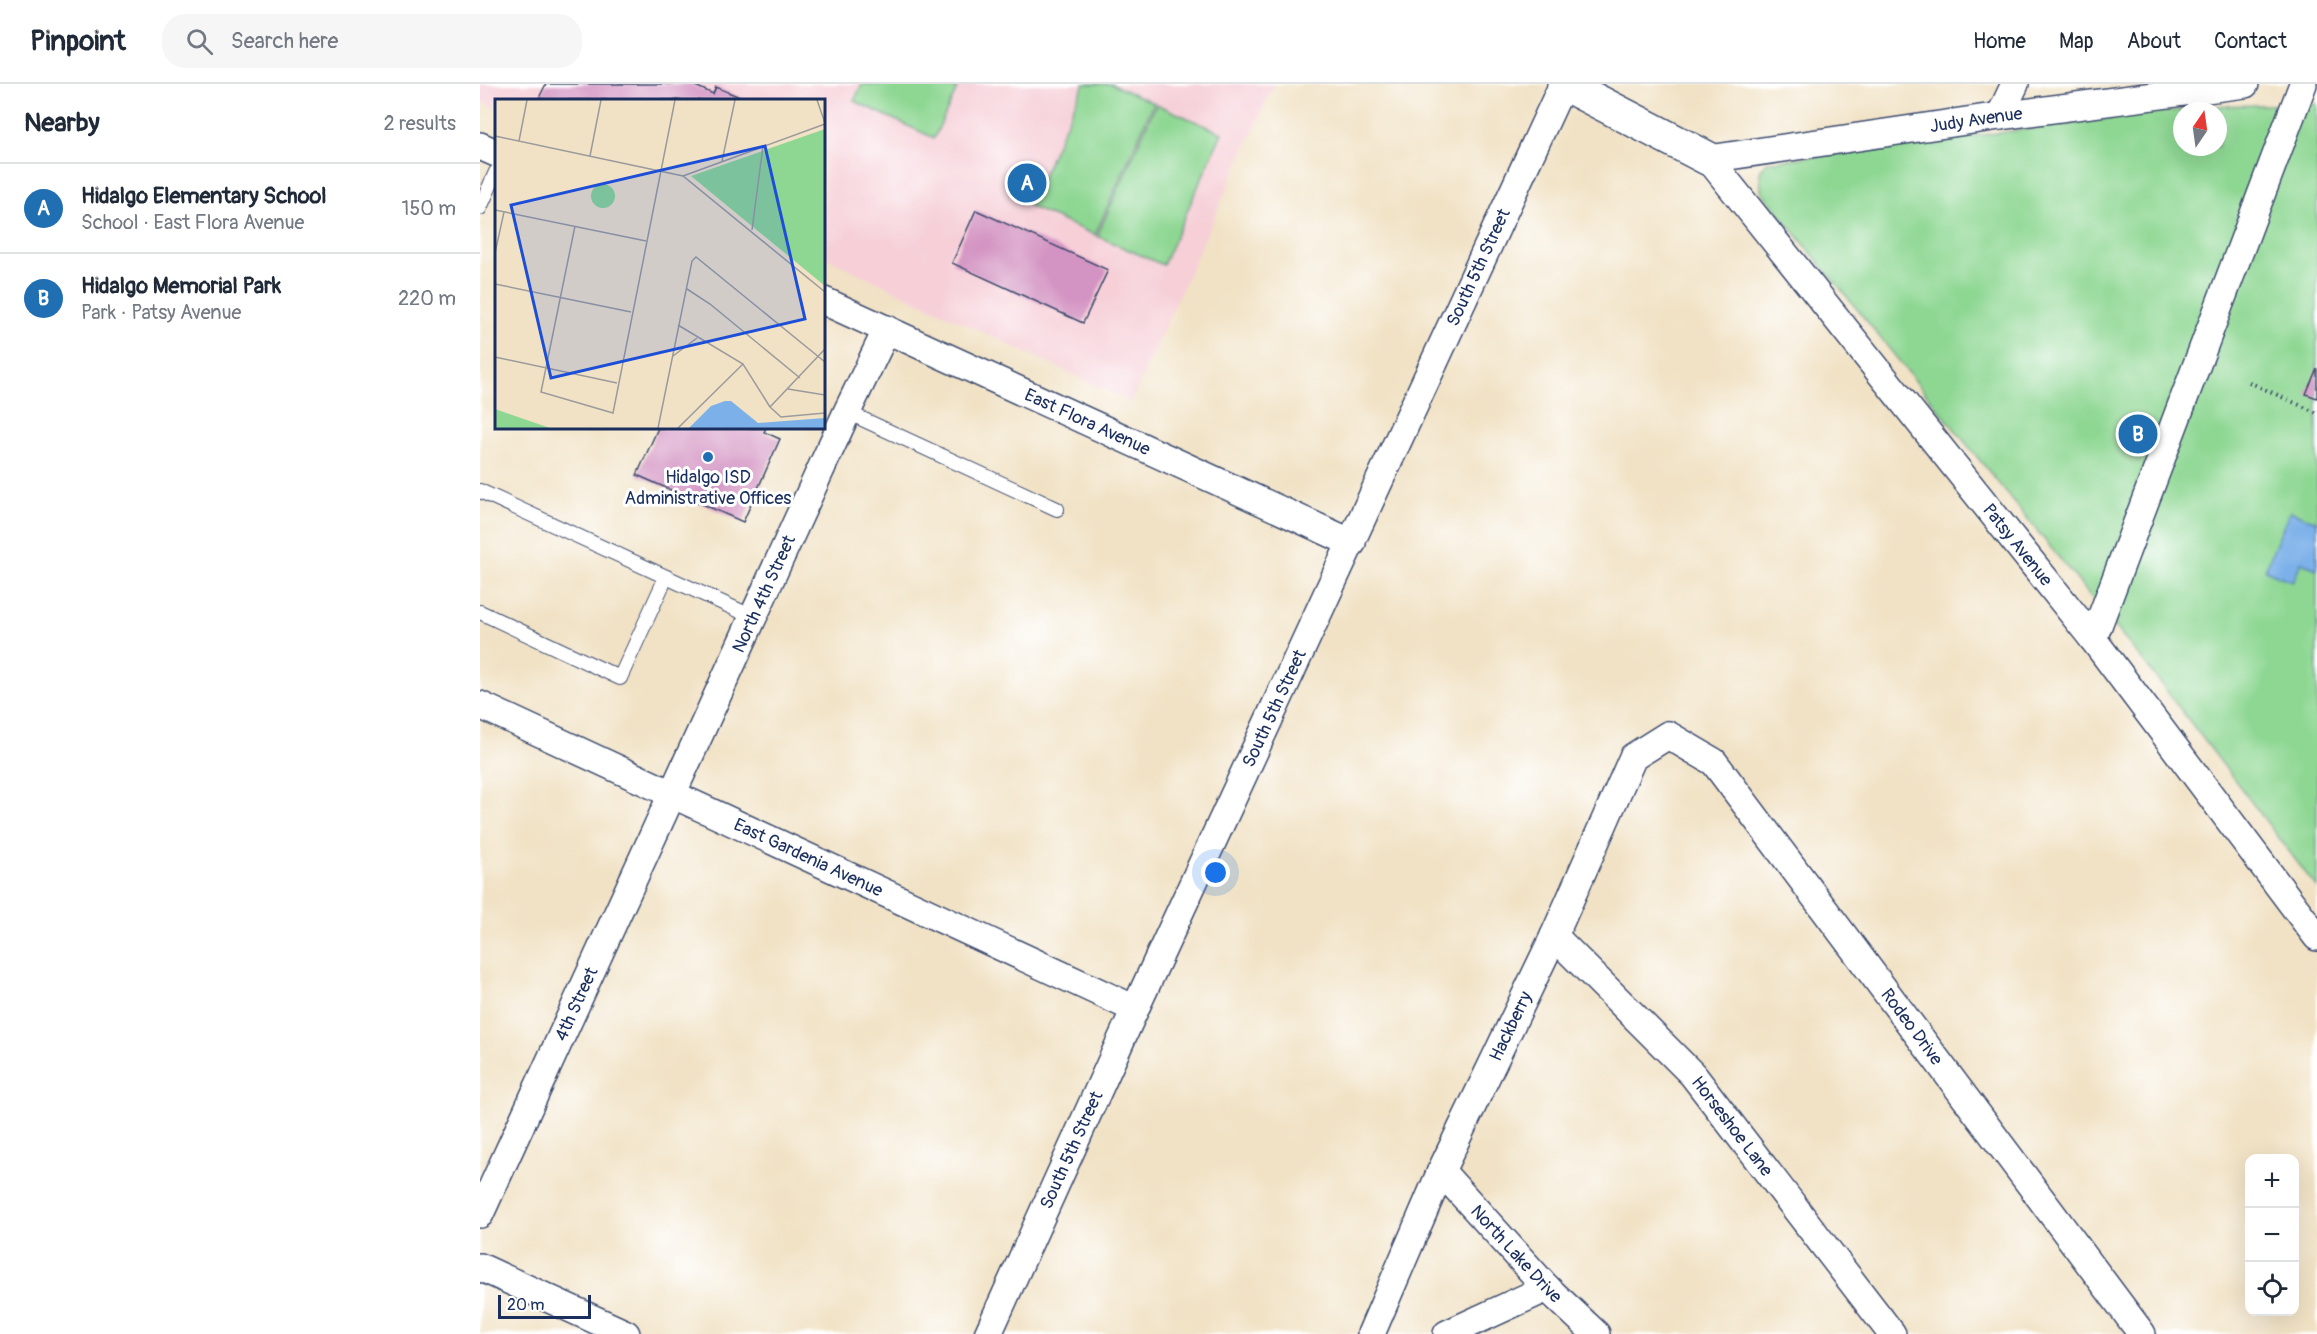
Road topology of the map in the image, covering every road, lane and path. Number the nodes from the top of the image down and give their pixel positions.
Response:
1 (1564, 84) edge
2 (2015, 84) edge
3 (2245, 84) edge
4 (2303, 84) edge
5 (2000, 116) junction
6 (480, 146) edge
7 (495, 153) edge
8 (1709, 159) junction
9 (495, 174) edge
10 (480, 208) edge
11 (825, 301) edge
12 (887, 330) junction
13 (2248, 382) dead end
14 (847, 412) junction
15 (2317, 413) edge
16 (480, 491) edge
17 (1057, 509) dead end
18 (1352, 543) junction
19 (666, 577) junction
20 (480, 612) edge
21 (753, 617) junction
22 (2093, 639) junction
23 (480, 705) edge
24 (1668, 735) joint
25 (673, 793) junction
26 (1554, 936) junction
27 (2317, 937) edge
28 (1135, 1009) junction
29 (1441, 1171) junction
30 (480, 1214) edge
31 (480, 1267) edge
32 (1547, 1288) junction
33 (626, 1334) edge
34 (988, 1334) edge
35 (1371, 1334) edge
36 (1447, 1334) edge
37 (1596, 1334) edge
38 (1892, 1334) edge
39 (2142, 1334) edge

1 - 8 street
1 - 18 street, South 5th Street
2 - 5 street
3 - 5 street, Judy Avenue
4 - 22 street
5 - 8 street, Judy Avenue
6 - 7 street
8 - 22 street, Patsy Avenue
9 - 10 lane
11 - 12 street, East Flora Avenue
12 - 14 street, North 4th Street
12 - 18 street, East Flora Avenue
13 - 15 path
14 - 17 lane
14 - 21 street, North 4th Street
16 - 19 lane
18 - 28 street, South 5th Street
19 - 20 lane
19 - 21 lane
21 - 25 street, North 4th Street
22 - 27 street, Patsy Avenue
23 - 25 street, East Gardenia Avenue
24 - 26 street, Hackberry
24 - 39 street, Rodeo Drive
25 - 28 street, East Gardenia Avenue
25 - 30 street, 4th Street
26 - 29 street, Hackberry
26 - 38 street, Horseshoe Lane
28 - 34 street, South 5th Street
29 - 32 street, North Lake Drive
29 - 35 street, Hackberry
31 - 33 street
32 - 36 street
32 - 37 street, North Lake Drive

